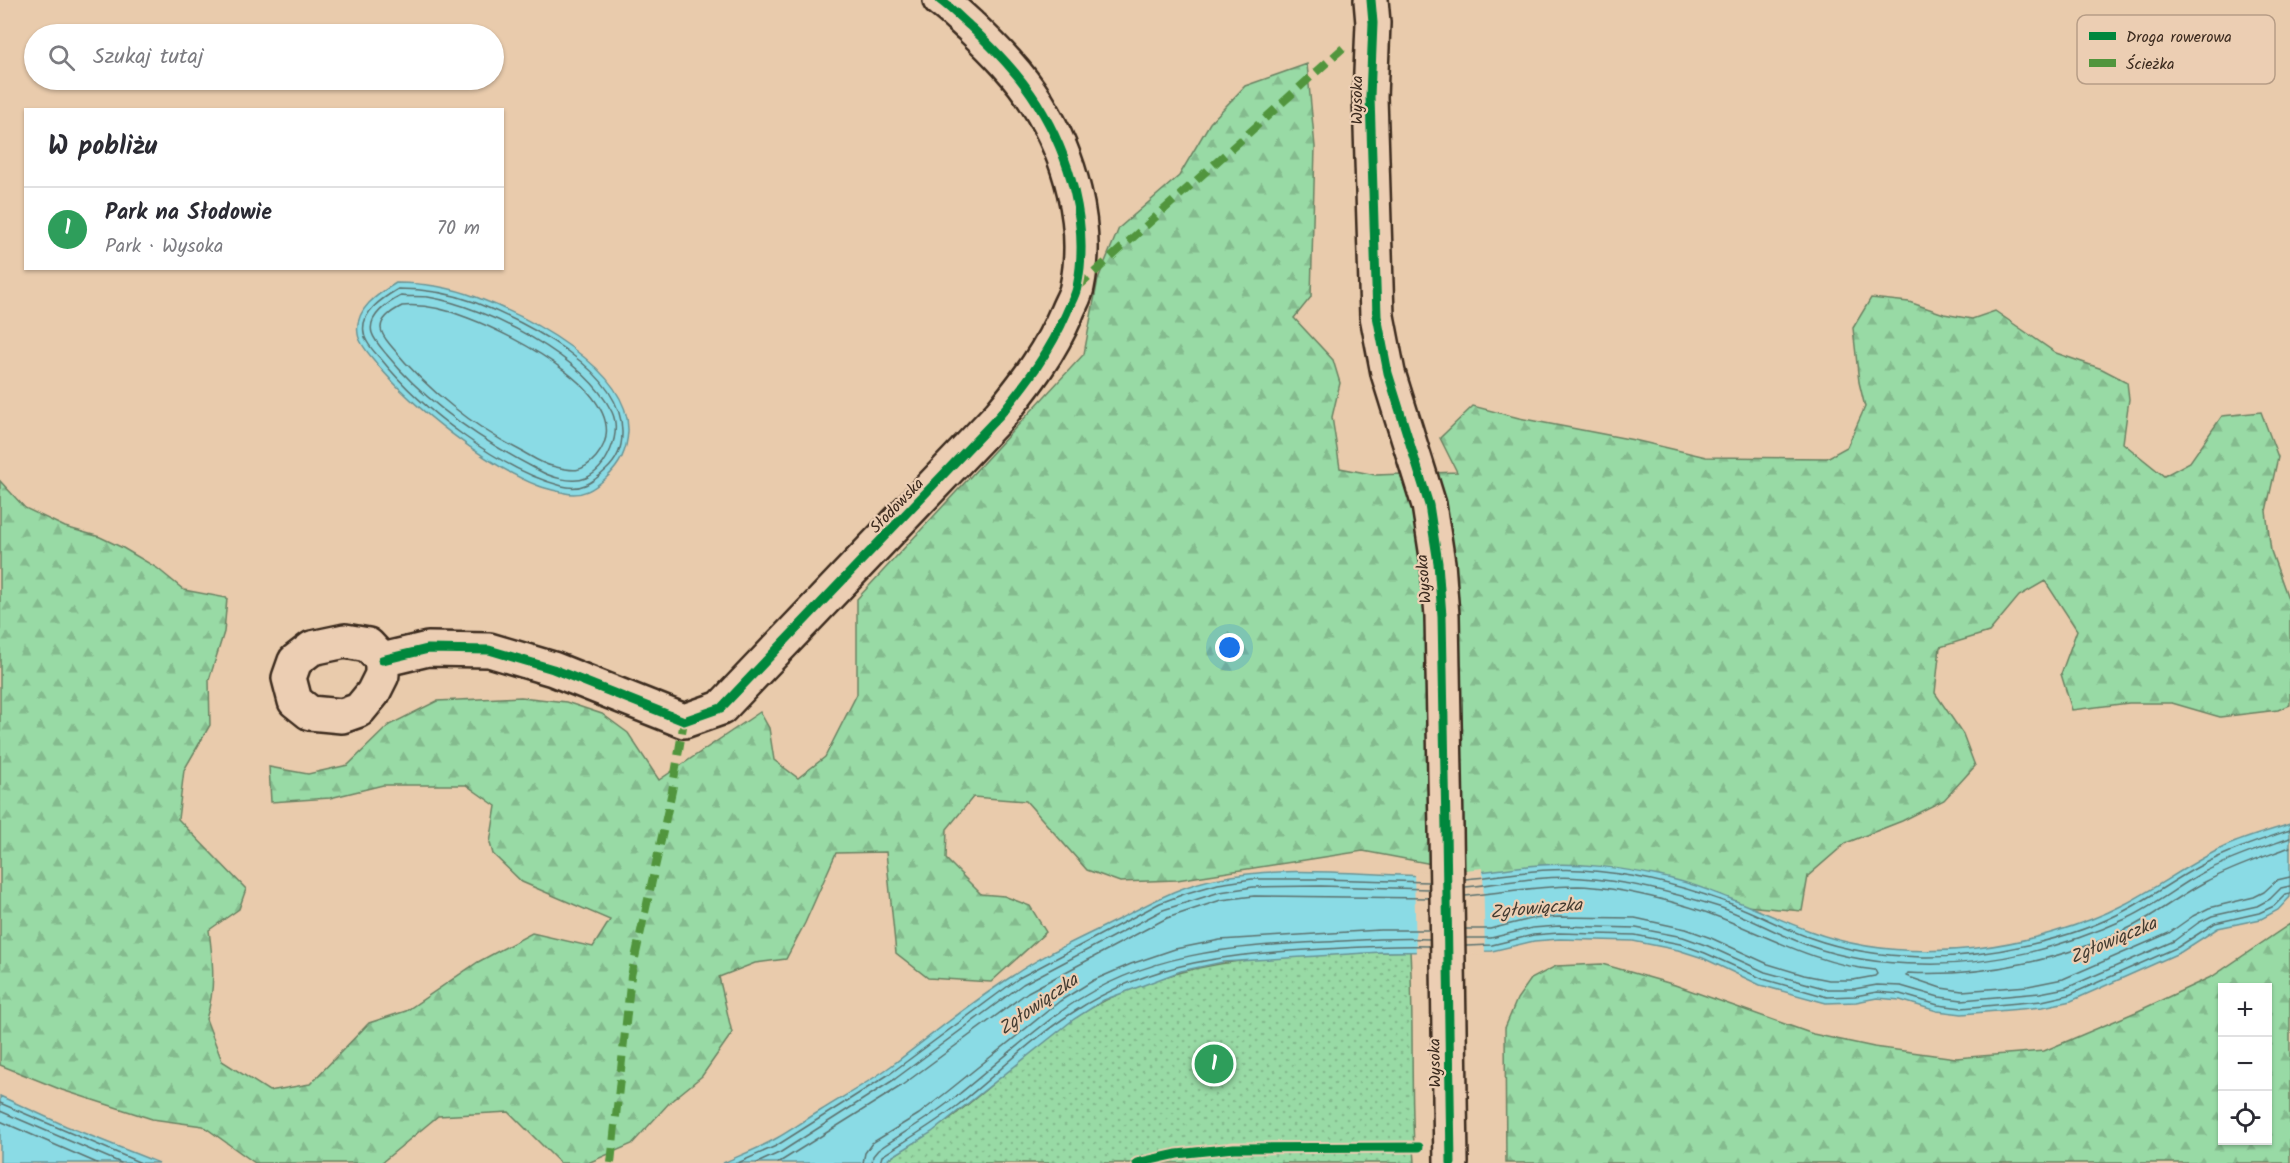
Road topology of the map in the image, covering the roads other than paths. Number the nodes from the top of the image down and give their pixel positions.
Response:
1 (940, 0) edge
2 (1371, 0) edge
3 (382, 660) dead end
4 (1451, 1163) edge

1 - 3 street, Słodowska
2 - 4 street, Wysoka

